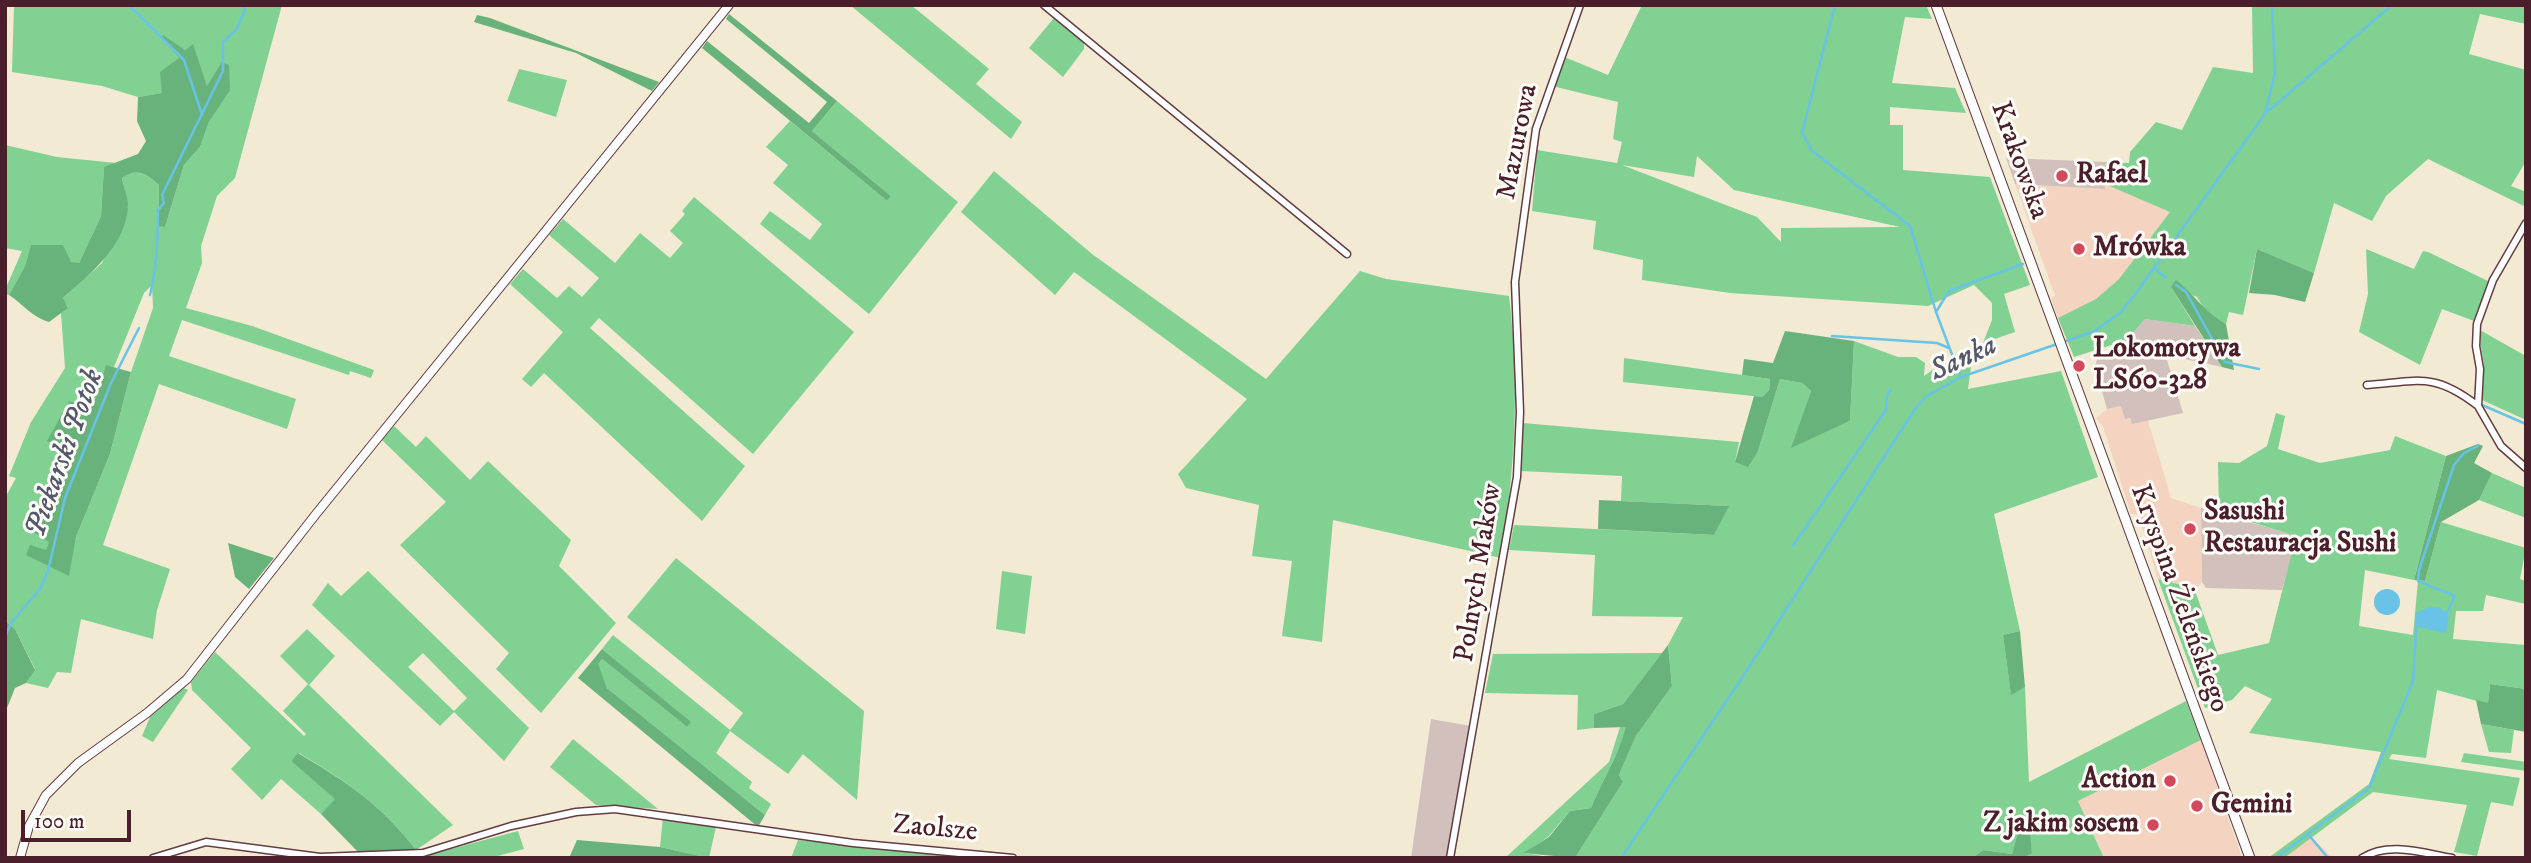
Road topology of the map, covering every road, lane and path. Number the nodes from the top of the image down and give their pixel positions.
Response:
1 (729, 5) edge
2 (1044, 5) edge
3 (1580, 5) edge
4 (1936, 5) edge
5 (2526, 223) edge
6 (1347, 254) dead end
7 (1515, 292) joint
8 (2064, 356) joint
9 (2367, 385) dead end
10 (2478, 406) junction
11 (2526, 468) edge
12 (20, 858) edge
13 (153, 858) edge
14 (1013, 858) edge
15 (1450, 858) edge
16 (2250, 858) edge
17 (2362, 858) edge
18 (2452, 858) edge

1 - 12 street
2 - 6 street
3 - 7 street, Mazurowa
4 - 8 main road, Krakowska
5 - 10 street
7 - 15 street, Polnych Maków
8 - 16 main road, Kryspina Żeleńskiego
9 - 10 street
10 - 11 street
13 - 14 street, Zaolsze
17 - 18 street

